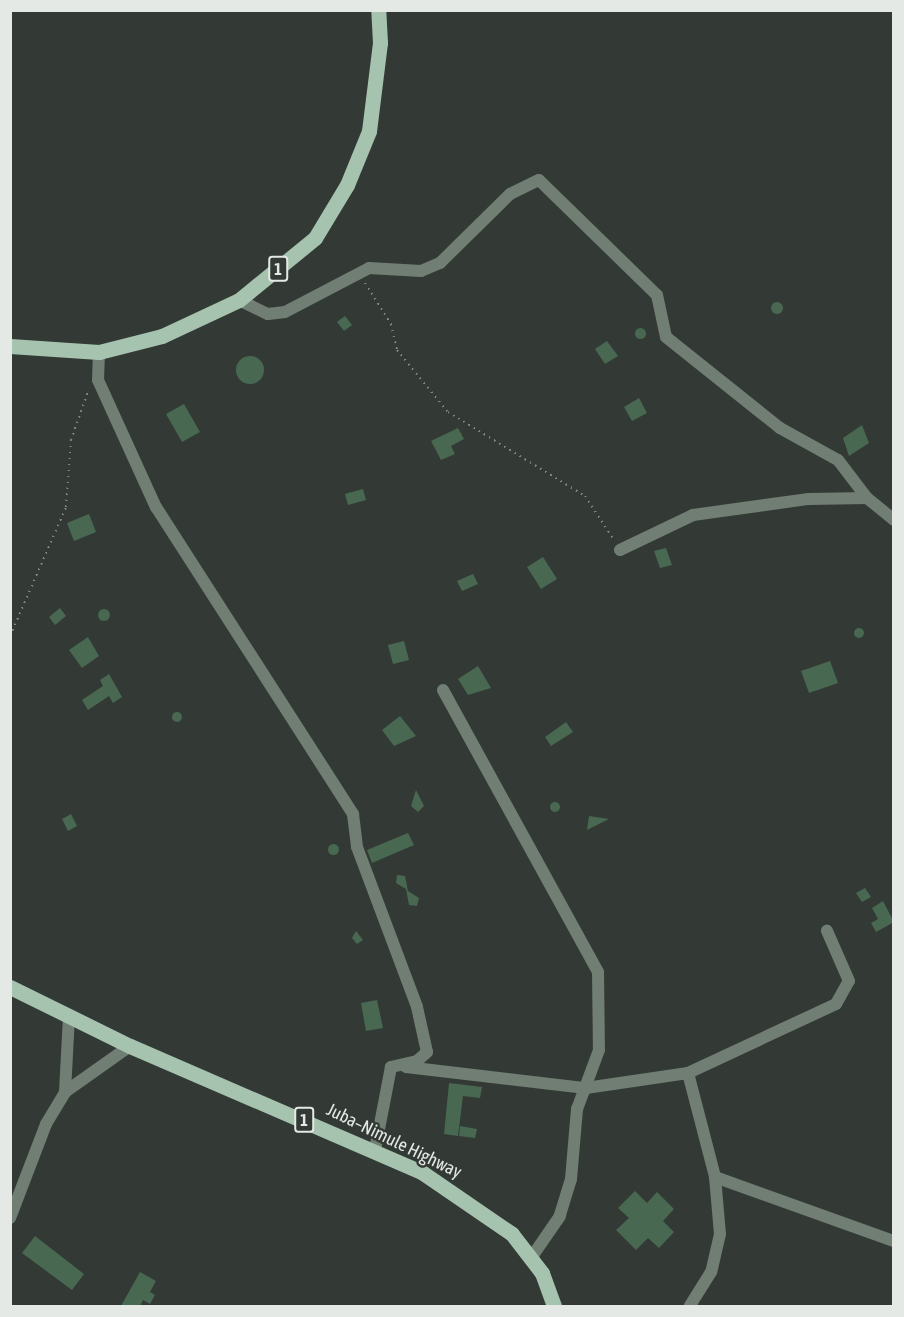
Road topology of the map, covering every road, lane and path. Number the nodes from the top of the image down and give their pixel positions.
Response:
1 (378, 10) edge
2 (356, 273) junction
3 (239, 300) junction
4 (10, 346) edge
5 (99, 352) junction
6 (98, 380) junction
7 (867, 498) junction
8 (894, 520) edge
9 (620, 550) joint
10 (10, 636) edge
11 (443, 690) dead end
12 (827, 931) dead end
13 (10, 987) edge
14 (69, 1016) junction
15 (130, 1046) junction
16 (404, 1066) junction
17 (688, 1073) junction
18 (586, 1088) junction
19 (65, 1092) junction
20 (375, 1150) junction
21 (715, 1177) junction
22 (10, 1218) edge
23 (894, 1241) edge
24 (531, 1258) junction
25 (554, 1306) edge
26 (690, 1306) edge

1 - 3 main road, 1
2 - 3 street
2 - 7 street
2 - 9 path
3 - 5 main road, 1
4 - 5 main road, 1
5 - 6 street
6 - 10 path
6 - 16 street
7 - 8 street
7 - 9 street
11 - 18 street
12 - 17 street
13 - 14 main road, Juba–Nimule Highway / 1
14 - 15 main road, Juba–Nimule Highway / 1
14 - 19 street
15 - 19 street
15 - 20 main road, Juba–Nimule Highway / 1
16 - 18 street
16 - 20 street
17 - 18 street
17 - 21 street
18 - 24 street
19 - 22 street
20 - 24 main road, Juba–Nimule Highway / 1
21 - 23 street
21 - 26 street
24 - 25 main road, Juba–Nimule Highway / 1

